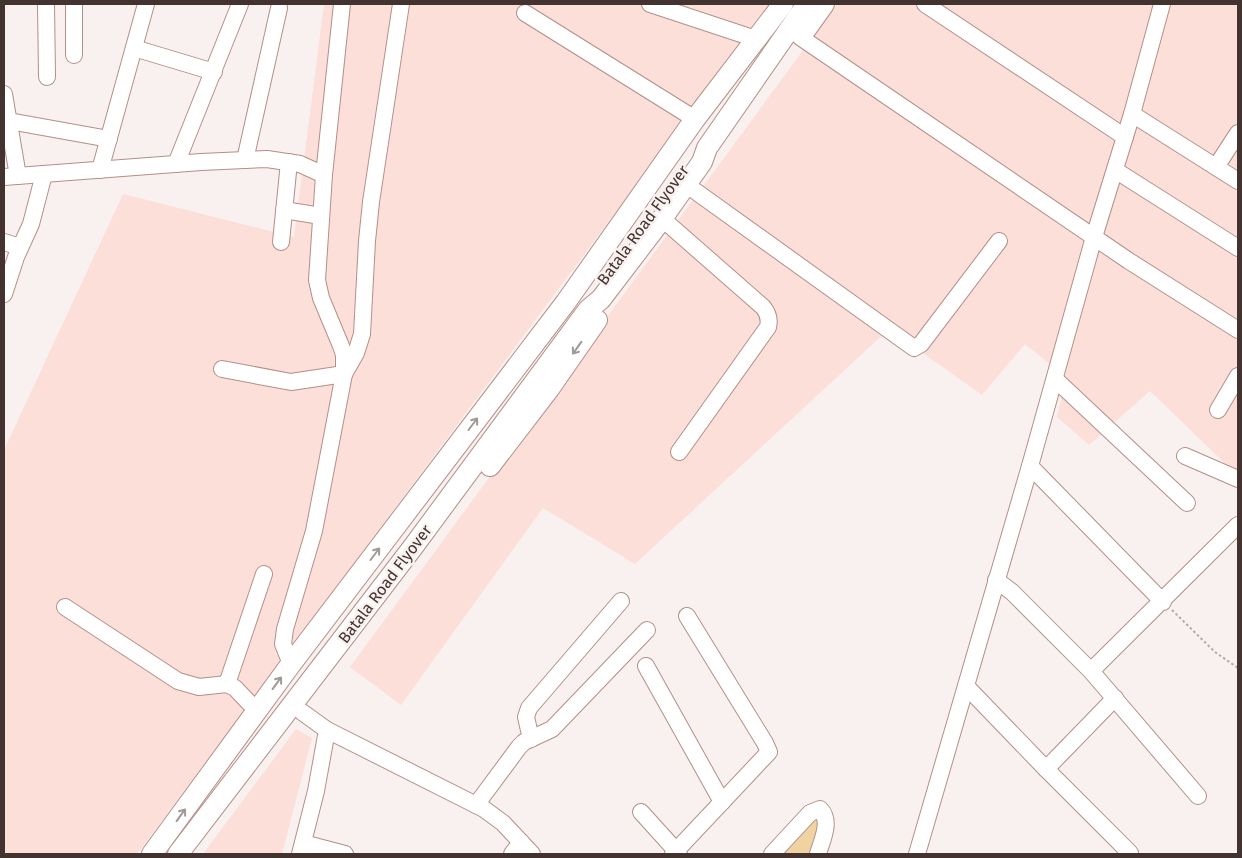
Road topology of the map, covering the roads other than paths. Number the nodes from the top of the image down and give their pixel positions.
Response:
1 (46, 4) edge
2 (74, 4) edge
3 (146, 4) edge
4 (240, 4) edge
5 (342, 4) edge
6 (402, 4) edge
7 (650, 4) edge
8 (783, 4) edge
9 (807, 4) edge
10 (824, 4) edge
11 (925, 4) edge
12 (1162, 4) edge
13 (279, 8) dead end
14 (525, 13) dead end
15 (800, 37) junction
16 (756, 39) junction
17 (134, 48) junction
18 (74, 55) dead end
19 (214, 72) junction
20 (47, 77) dead end
21 (4, 94) edge
22 (1132, 114) junction
23 (695, 119) junction
24 (9, 121) junction
25 (1238, 133) edge
26 (1125, 137) junction
27 (109, 139) junction
28 (245, 160) junction
29 (289, 162) junction
30 (176, 164) junction
31 (1216, 167) junction
32 (100, 170) junction
33 (1115, 170) junction
34 (44, 174) junction
35 (11, 176) edge
36 (324, 176) junction
37 (1238, 181) edge
38 (691, 188) junction
39 (284, 210) junction
40 (321, 216) junction
41 (666, 222) junction
42 (1094, 236) junction
43 (4, 242) edge
44 (281, 242) dead end
45 (999, 242) dead end
46 (20, 247) junction
47 (1238, 248) edge
48 (4, 294) edge
49 (1238, 330) edge
50 (222, 369) dead end
51 (344, 374) junction
52 (1238, 376) edge
53 (1055, 379) junction
54 (1218, 410) dead end
55 (679, 452) dead end
56 (1185, 456) dead end
57 (1030, 466) junction
58 (1238, 479) edge
59 (1187, 503) dead end
60 (1238, 525) edge
61 (264, 574) dead end
62 (996, 580) junction
63 (621, 601) dead end
64 (1163, 602) junction
65 (65, 607) dead end
66 (687, 616) dead end
67 (647, 630) dead end
68 (291, 664) junction
69 (646, 666) dead end
70 (1091, 671) junction
71 (227, 684) junction
72 (966, 686) junction
73 (1115, 698) junction
74 (257, 711) junction
75 (302, 712) junction
76 (327, 730) junction
77 (531, 739) junction
78 (1046, 769) junction
79 (1198, 796) dead end
80 (722, 802) junction
81 (476, 805) junction
82 (641, 812) dead end
83 (517, 848) edge
84 (302, 849) edge
85 (676, 853) edge
86 (152, 854) edge
87 (178, 854) edge
88 (193, 854) edge
89 (345, 854) edge
90 (532, 854) edge
91 (772, 854) edge
92 (818, 854) edge
93 (917, 854) edge
94 (1130, 854) edge

1 - 20 street
2 - 18 street
3 - 17 street
4 - 19 street
5 - 36 street
6 - 51 street
7 - 16 street
8 - 16 main road
9 - 87 main road, Batala Road Flyover
10 - 15 main road
11 - 26 street
12 - 22 street
13 - 28 street
14 - 23 street
15 - 38 main road
15 - 42 street
16 - 23 main road
17 - 19 street
17 - 27 street
19 - 30 street
21 - 24 street
22 - 26 street
22 - 31 street
68 -> 23 main road
24 - 27 street
24 - 35 street
25 - 31 street
26 - 33 street
27 - 32 street
28 - 29 street
28 - 30 street
29 - 36 street
29 - 39 street
30 - 32 street
31 - 37 street
32 - 34 street
33 - 42 street
33 - 47 street
34 - 35 street
34 - 46 street
36 - 40 street
38 - 41 main road
38 - 45 street
39 - 40 street
39 - 44 street
40 - 51 street
41 - 55 street
41 -> 75 main road
42 - 49 street
42 - 53 street
43 - 46 street
46 - 48 street
50 - 51 street
51 - 68 street
52 - 54 street
53 - 57 street
53 - 59 street
56 - 58 street
57 - 62 street
57 - 64 street
60 - 64 street
61 - 71 street
62 - 70 street
62 - 72 street
63 - 77 street
64 - 70 street
65 - 71 street
66 - 80 street
67 - 77 street
74 -> 68 main road
69 - 80 street
70 - 73 street
71 - 74 street
72 - 78 street
72 - 93 street
73 - 78 street
73 - 79 street
86 -> 74 main road
75 - 76 street
75 - 88 main road
76 - 81 street
76 - 84 street
77 - 81 street
78 - 94 street
80 - 85 street
81 - 83 street
82 - 85 street
83 - 90 street
84 - 89 street
91 - 92 street

